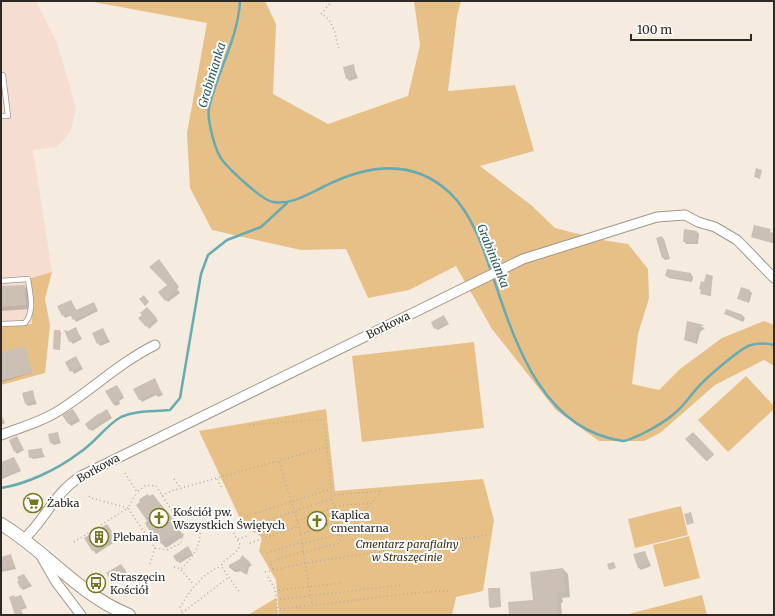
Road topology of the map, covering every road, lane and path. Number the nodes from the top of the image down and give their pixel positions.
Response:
1 (332, 1) edge
2 (339, 49) dead end
3 (3, 75) dead end
4 (1, 116) edge
5 (774, 278) edge
6 (1, 281) edge
7 (1, 324) edge
8 (155, 345) dead end
9 (249, 425) dead end
10 (1, 435) edge
11 (327, 447) junction
12 (279, 462) junction
13 (125, 473) dead end
14 (217, 479) junction
15 (174, 480) dead end
16 (222, 488) dead end
17 (181, 489) junction
18 (331, 489) junction
19 (137, 492) junction
20 (88, 495) dead end
21 (332, 495) junction
22 (162, 496) junction
23 (332, 499) junction
24 (291, 502) junction
25 (371, 504) junction
26 (334, 507) junction
27 (128, 508) junction
28 (294, 511) junction
29 (360, 515) junction
30 (247, 516) dead end
31 (336, 517) junction
32 (297, 520) junction
33 (337, 523) junction
34 (1, 524) edge
35 (254, 525) dead end
36 (299, 526) junction
37 (200, 528) junction
38 (184, 529) junction
39 (300, 534) junction
40 (339, 534) junction
41 (486, 534) dead end
42 (246, 536) dead end
43 (340, 538) junction
44 (24, 539) junction
45 (238, 539) junction
46 (74, 542) dead end
47 (301, 542) junction
48 (250, 543) dead end
49 (302, 544) junction
50 (155, 548) junction
51 (303, 552) junction
52 (40, 553) junction
53 (267, 553) dead end
54 (304, 563) junction
55 (150, 564) dead end
56 (221, 566) junction
57 (174, 567) dead end
58 (181, 569) junction
59 (273, 569) junction
60 (265, 572) dead end
61 (229, 577) junction
62 (268, 577) dead end
63 (343, 583) dead end
64 (194, 585) junction
65 (402, 585) dead end
66 (309, 587) junction
67 (279, 590) dead end
68 (451, 591) dead end
69 (240, 594) dead end
70 (310, 596) junction
71 (276, 600) junction
72 (312, 605) junction
73 (280, 609) dead end
74 (123, 614) edge
75 (182, 614) edge
76 (81, 615) edge
77 (278, 615) edge

1 - 2 path
3 - 4 lane
5 - 44 street, Borkowa
6 - 7 lane
8 - 10 street
9 - 11 path
11 - 12 path
11 - 18 path
12 - 14 path
12 - 24 path
13 - 19 path
14 - 16 path
14 - 17 path
15 - 17 path
17 - 22 path
18 - 21 path
18 - 24 path
19 - 22 path
19 - 27 path
20 - 27 path
21 - 23 path
21 - 25 path
22 - 38 path
23 - 26 path
23 - 28 path
24 - 28 path
24 - 30 path
25 - 26 path
25 - 29 path
26 - 31 path
26 - 32 path
27 - 46 path
27 - 50 path
28 - 32 path
28 - 35 path
29 - 31 path
29 - 43 path
31 - 33 path
32 - 36 path
33 - 39 path
33 - 40 path
34 - 44 street
36 - 39 path
36 - 48 path
37 - 38 path
37 - 45 path
37 - 58 path
38 - 50 path
39 - 47 path
40 - 43 path
40 - 49 path
41 - 54 path
42 - 45 path
43 - 51 path
44 - 52 street
45 - 56 path
47 - 49 path
47 - 53 path
49 - 51 path
50 - 55 path
51 - 54 path
51 - 59 path
52 - 74 street
52 - 76 street
54 - 59 path
54 - 66 path
56 - 61 path
56 - 64 path
57 - 58 path
58 - 64 path
59 - 60 path
61 - 69 path
61 - 75 path
62 - 71 path
63 - 66 path
64 - 75 path
65 - 70 path
66 - 67 path
66 - 70 path
68 - 72 path
70 - 71 path
70 - 72 path
71 - 77 path
72 - 73 path

